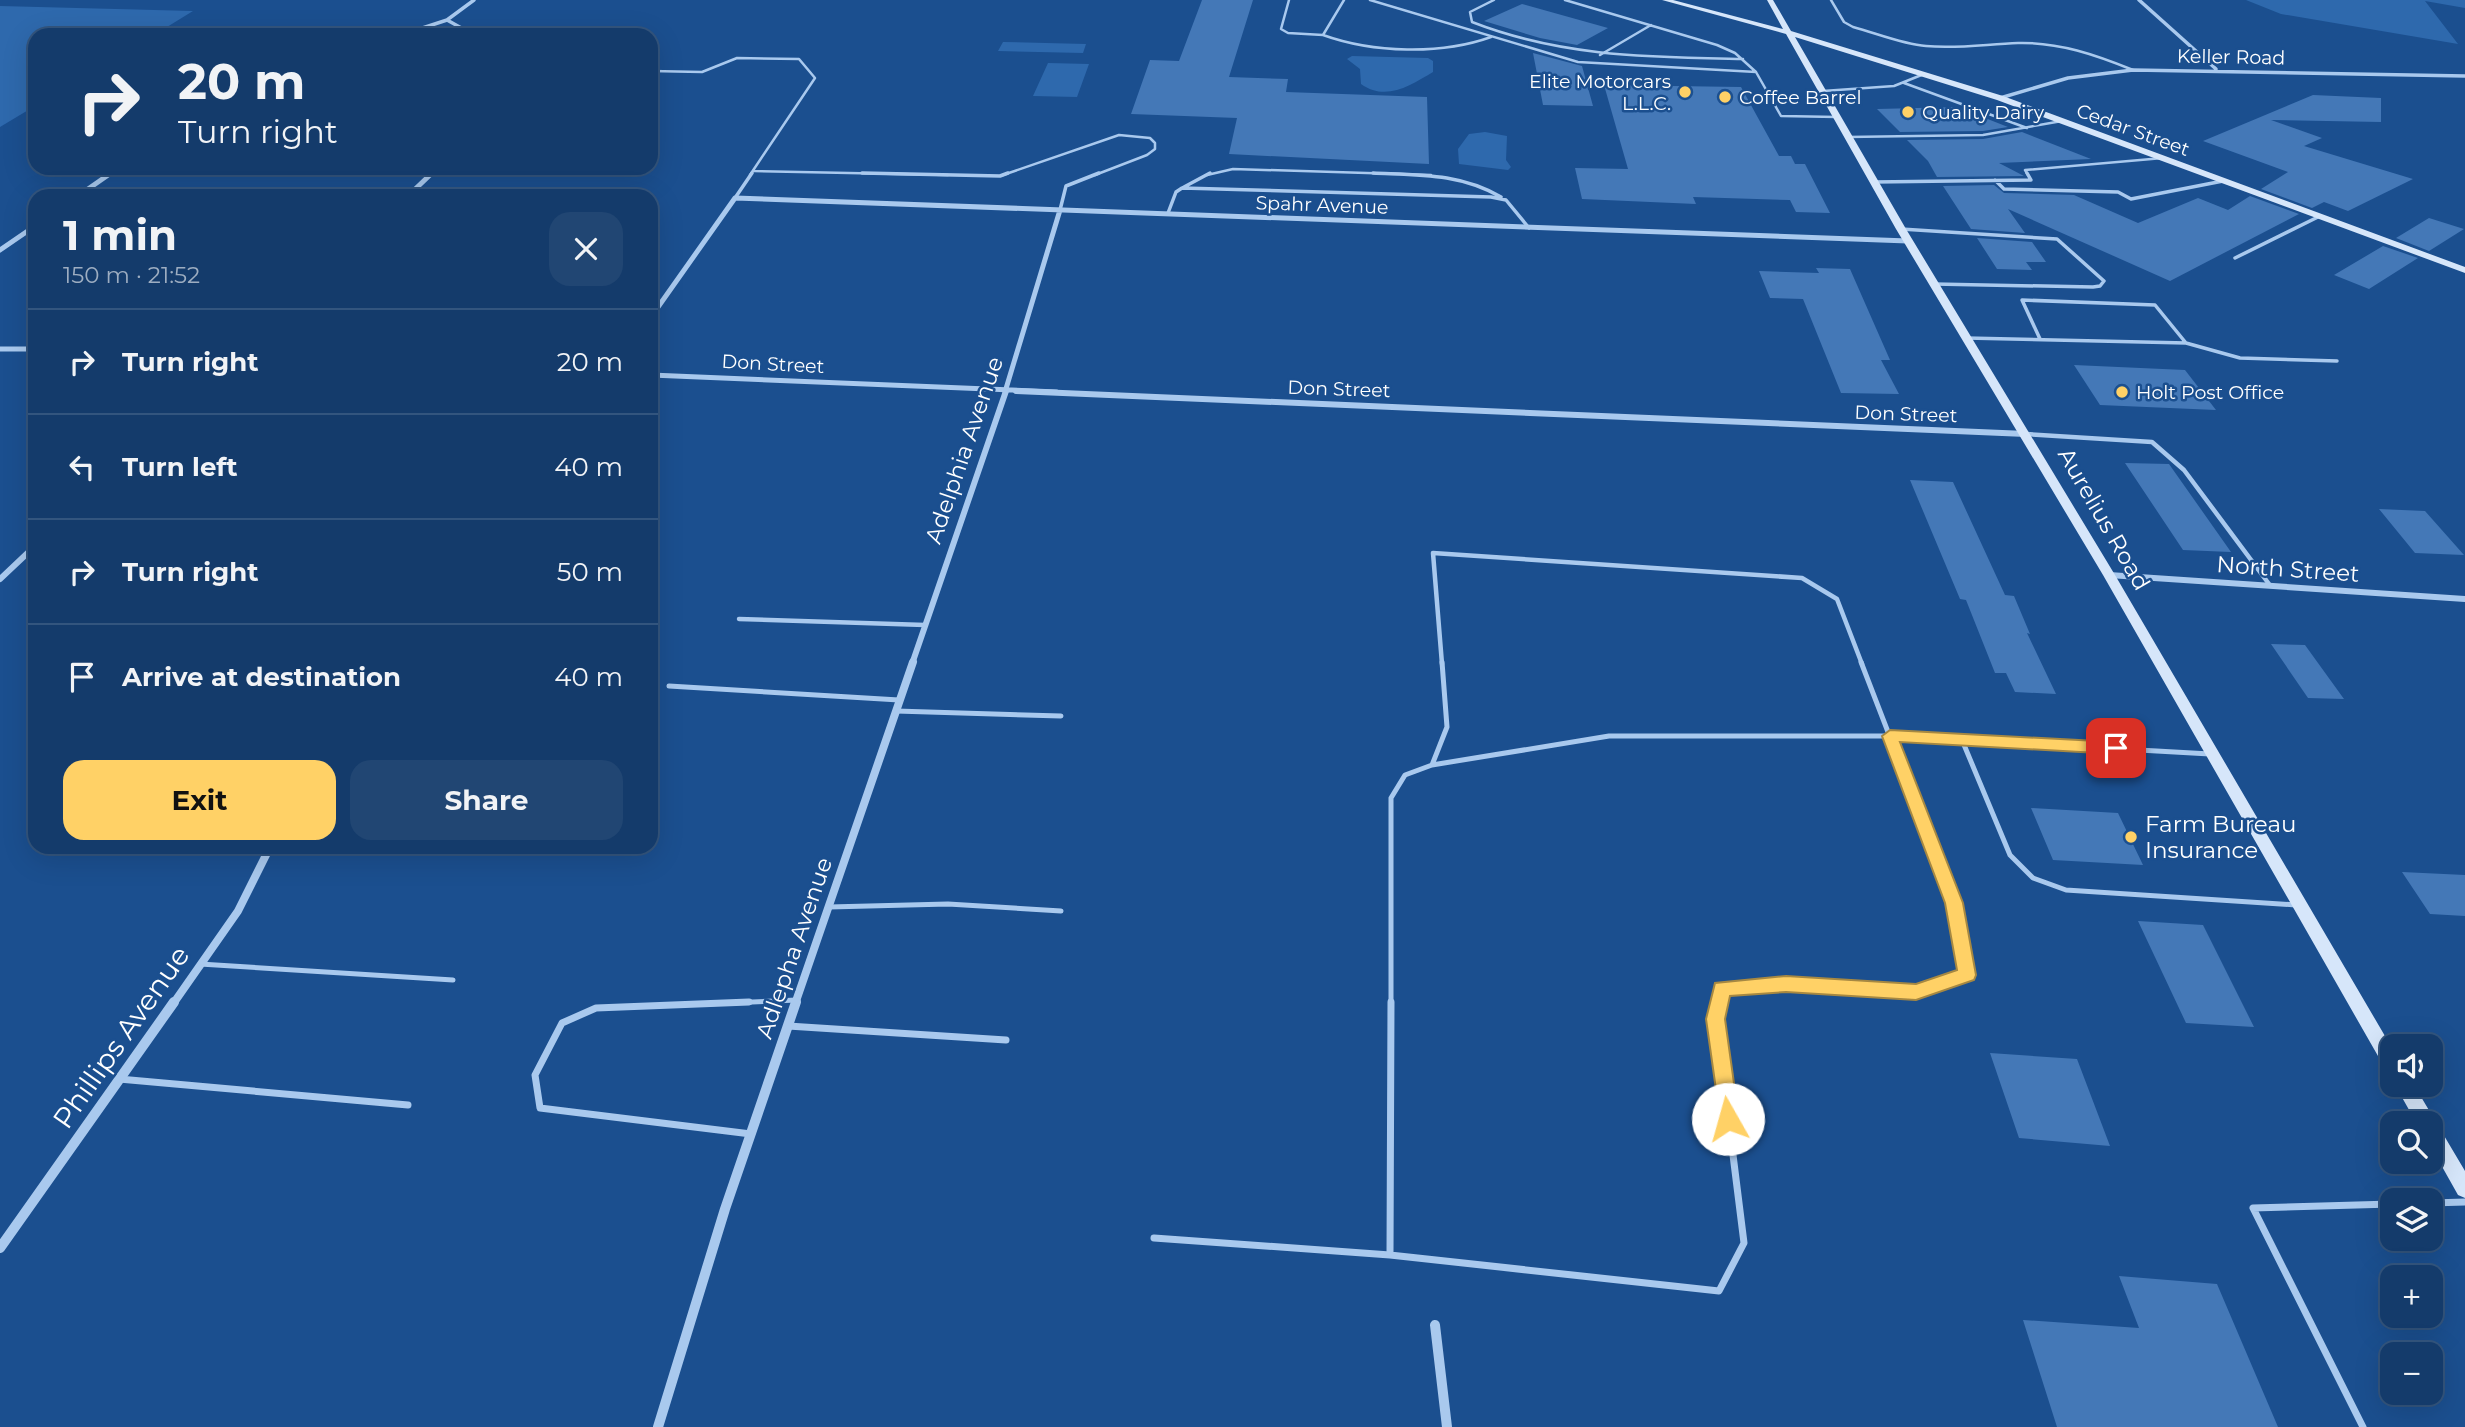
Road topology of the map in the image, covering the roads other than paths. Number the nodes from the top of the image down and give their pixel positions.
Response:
1 (474, 0) edge
2 (1289, 0) edge
3 (1343, 0) edge
4 (1370, 0) edge
5 (1494, 0) edge
6 (1564, 0) edge
7 (1665, 0) edge
8 (1770, 0) edge
9 (1831, 0) edge
10 (2139, 0) edge
11 (447, 20) junction
12 (1651, 26) junction
13 (422, 28) edge
14 (461, 28) edge
15 (1790, 33) junction
16 (1322, 35) junction
17 (1491, 37) junction
18 (1600, 55) junction
19 (1743, 59) junction
20 (2133, 70) junction
21 (2217, 70) junction
22 (658, 71) edge
23 (1756, 72) junction
24 (1924, 74) junction
25 (2465, 76) edge
26 (1904, 83) junction
27 (1823, 91) junction
28 (2000, 98) junction
29 (1837, 117) junction
30 (2062, 121) junction
31 (2029, 130) junction
32 (1848, 136) junction
33 (2164, 158) junction
34 (754, 171) junction
35 (108, 175) edge
36 (430, 175) edge
37 (1995, 180) junction
38 (2224, 180) junction
39 (1874, 182) junction
40 (1182, 188) junction
41 (88, 189) edge
42 (415, 189) edge
43 (734, 198) junction
44 (1506, 200) junction
45 (1060, 210) junction
46 (1168, 213) junction
47 (2320, 216) junction
48 (1529, 228) junction
49 (1901, 229) junction
50 (28, 231) edge
51 (1908, 241) junction
52 (0, 250) edge
53 (2235, 258) dead end
54 (2465, 270) edge
55 (1934, 284) junction
56 (658, 307) edge
57 (1966, 338) junction
58 (2040, 339) junction
59 (2186, 343) junction
60 (0, 349) edge
61 (28, 349) edge
62 (2337, 361) dead end
63 (658, 375) edge
64 (1006, 390) junction
65 (2026, 435) junction
66 (28, 553) edge
67 (2109, 575) junction
68 (0, 579) edge
69 (2269, 584) junction
70 (2465, 599) edge
71 (739, 619) dead end
72 (925, 625) junction
73 (669, 686) dead end
74 (899, 700) junction
75 (896, 710) junction
76 (1061, 716) dead end
77 (1890, 736) junction
78 (1962, 740) junction
79 (2211, 754) junction
80 (1432, 765) junction
81 (266, 854) edge
82 (2299, 905) junction
83 (829, 907) junction
84 (1061, 911) dead end
85 (200, 964) junction
86 (453, 980) dead end
87 (797, 1000) junction
88 (788, 1026) junction
89 (1006, 1040) dead end
90 (2380, 1043) edge
91 (119, 1079) junction
92 (408, 1105) dead end
93 (751, 1134) junction
94 (2443, 1151) edge
95 (2465, 1189) edge
96 (2465, 1202) edge
97 (2443, 1203) edge
98 (2380, 1204) edge
99 (1154, 1238) dead end
100 (0, 1248) edge
101 (1390, 1255) junction
102 (1435, 1325) dead end
103 (659, 1427) edge
104 (1447, 1427) edge
105 (2363, 1427) edge

1 - 11 street
2 - 16 lane
3 - 16 lane
4 - 17 lane
5 - 18 lane
6 - 12 lane
7 - 15 street, Cedar Street
8 - 15 street, Aurelius Road
9 - 20 lane
10 - 21 street
11 - 13 street
11 - 14 street
12 - 18 lane
12 - 19 lane
15 - 24 street, Cedar Street
15 - 27 street, Aurelius Road
16 - 17 lane
17 - 23 lane
18 - 19 lane
19 - 23 lane
20 - 21 street, Keller Road
20 - 28 street, Keller Road
21 - 25 street, Keller Road
22 - 34 lane
23 - 29 lane
24 - 26 lane
24 - 28 street, Cedar Street
26 - 27 lane
26 - 31 lane
27 - 29 street, Aurelius Road
28 - 30 street, Cedar Street
29 - 32 street, Aurelius Road
30 - 31 lane
30 - 33 street, Cedar Street
31 - 32 lane
32 - 39 street, Aurelius Road
33 - 37 lane
33 - 38 street, Cedar Street
34 - 43 lane
34 - 45 lane
35 - 41 street
36 - 42 street
37 - 38 lane
37 - 39 lane
38 - 47 street, Cedar Street
39 - 49 street, Aurelius Road
40 - 44 lane
40 - 44 lane
40 - 46 lane
43 - 45 street, Spahr Avenue
43 - 56 street
44 - 48 lane
45 - 46 street, Spahr Avenue
45 - 64 street, Adelphia Avenue
46 - 48 street, Spahr Avenue
47 - 53 lane
47 - 54 street, Cedar Street
48 - 51 street, Spahr Avenue
49 - 51 street, Aurelius Road
49 - 55 lane
50 - 52 street
51 - 55 street, Aurelius Road
55 - 57 street, Aurelius Road
57 - 58 lane
57 - 65 street, Aurelius Road
58 - 59 lane
58 - 59 lane
59 - 62 lane
60 - 61 street
63 - 64 street, Don Street
64 - 65 street, Don Street
64 - 72 street, Adelphia Avenue
65 - 67 street, Aurelius Road
65 - 69 lane
66 - 68 street
67 - 69 street, North Street
67 - 79 street, Aurelius Road
69 - 70 street, North Street
71 - 72 lane
72 - 74 street, Adelphia Avenue
73 - 74 lane
74 - 75 street, Adlepha Avenue
75 - 76 lane
75 - 83 street, Adlepha Avenue
77 - 78 lane
77 - 80 lane
77 - 80 lane
77 - 101 lane
78 - 79 lane
78 - 82 lane
79 - 82 street, Aurelius Road
80 - 101 lane
81 - 85 street, Phillips Avenue
82 - 90 street, Aurelius Road
83 - 84 lane
83 - 87 street, Adlepha Avenue
85 - 86 lane
85 - 91 street, Phillips Avenue
87 - 88 street, Adlepha Avenue
87 - 93 lane
88 - 89 lane
88 - 93 street, Adlepha Avenue
91 - 92 lane
91 - 100 street, Phillips Avenue
93 - 103 street, Adlepha Avenue
94 - 95 street
96 - 97 lane
98 - 105 lane
99 - 101 lane
102 - 104 street

